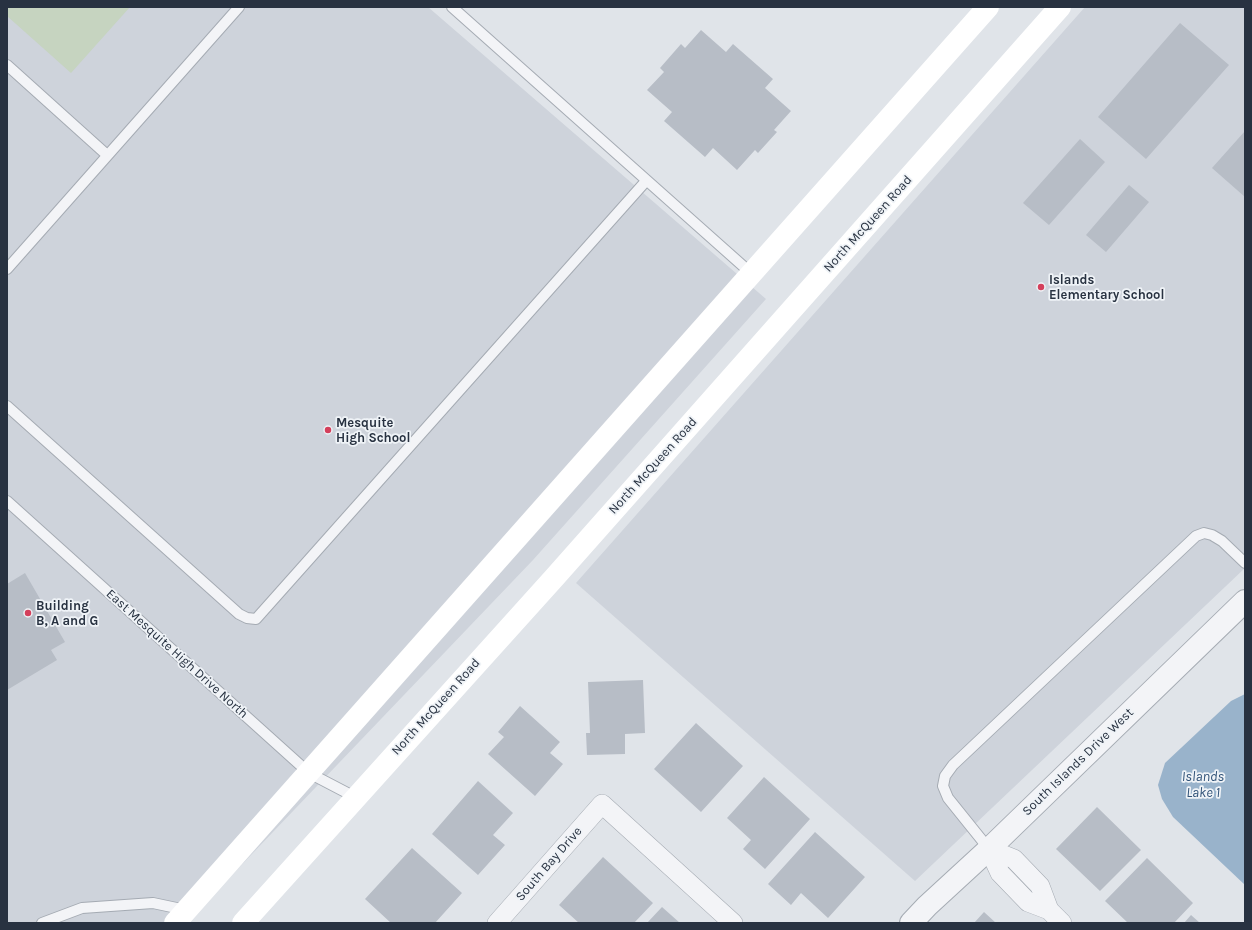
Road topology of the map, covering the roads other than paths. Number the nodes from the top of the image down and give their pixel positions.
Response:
1 (239, 7) edge
2 (452, 7) edge
3 (988, 7) edge
4 (1060, 7) edge
5 (7, 65) edge
6 (107, 155) junction
7 (646, 181) junction
8 (7, 269) edge
9 (752, 274) junction
10 (7, 406) edge
11 (7, 501) edge
12 (1245, 563) edge
13 (1245, 601) edge
14 (309, 773) junction
15 (355, 797) junction
16 (989, 849) junction
17 (1055, 916) edge
18 (180, 917) edge
19 (42, 923) edge
20 (243, 923) edge
21 (497, 923) edge
22 (733, 923) edge
23 (911, 923) edge

1 - 6 lane
2 - 7 lane
3 - 9 main road
4 - 15 main road, North McQueen Road
5 - 6 lane
6 - 8 lane
7 - 9 lane
7 - 10 lane
9 - 14 main road
11 - 14 lane, East Mesquite High Drive North
12 - 16 lane
13 - 16 street, South Islands Drive West
14 - 15 lane, East Mesquite High Drive North
14 - 18 main road
15 - 20 main road, North McQueen Road
16 - 17 street
16 - 23 street, South Islands Drive West
18 - 19 lane
21 - 22 street, South Bay Drive

